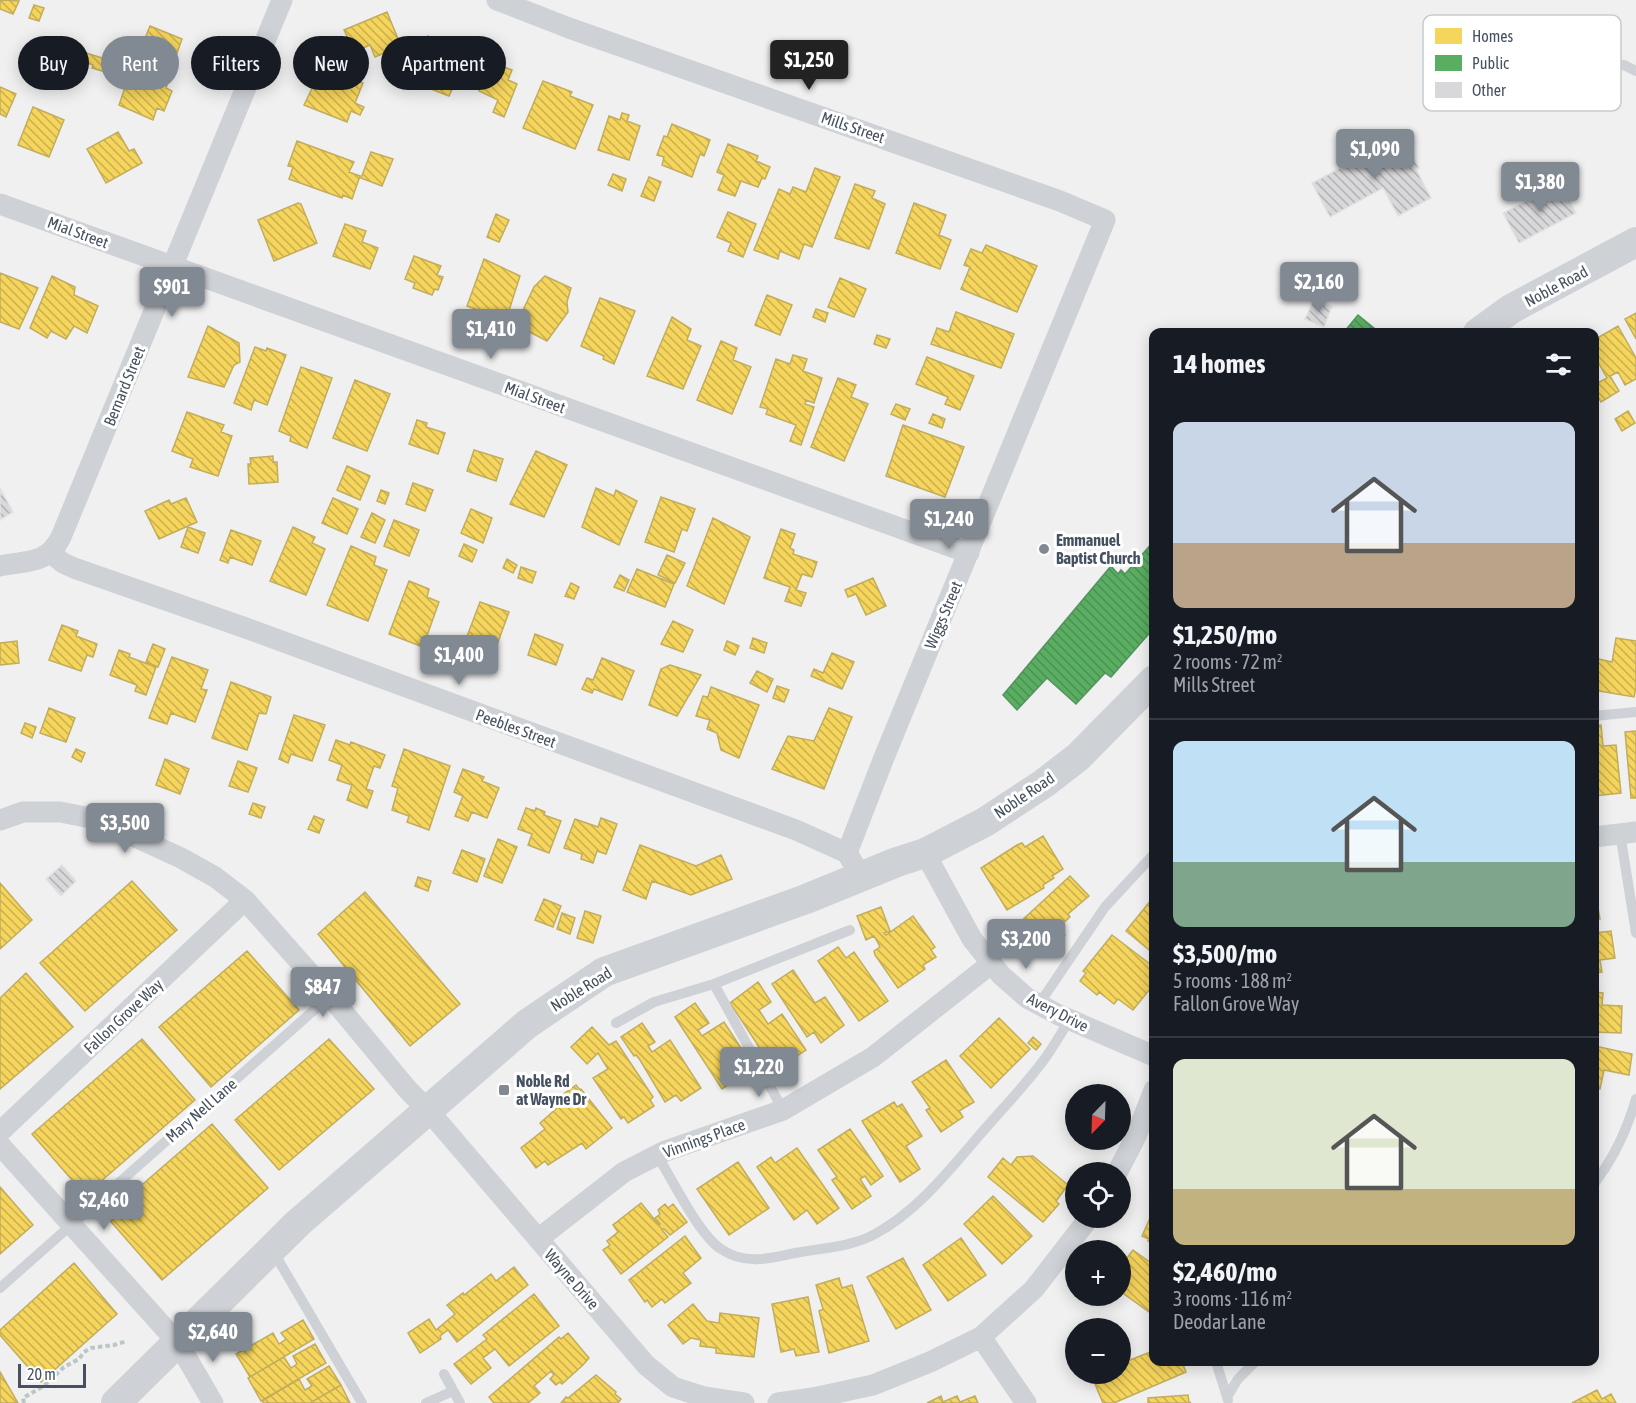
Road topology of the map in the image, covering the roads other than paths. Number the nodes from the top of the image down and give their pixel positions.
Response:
1 (282, 0) edge
2 (497, 0) edge
3 (1621, 65) edge
4 (1636, 71) edge
5 (0, 204) edge
6 (1105, 220) joint
7 (1636, 242) edge
8 (172, 266) junction
9 (1485, 328) edge
10 (51, 553) junction
11 (969, 553) junction
12 (0, 566) edge
13 (1149, 685) edge
14 (1636, 712) edge
15 (1599, 716) edge
16 (0, 820) edge
17 (1628, 832) edge
18 (1599, 836) edge
19 (925, 853) junction
20 (1149, 859) edge
21 (854, 864) junction
22 (245, 900) junction
23 (850, 930) dead end
24 (1636, 933) edge
25 (992, 963) junction
26 (714, 984) junction
27 (330, 996) junction
28 (1039, 1004) junction
29 (1070, 1019) junction
30 (616, 1023) dead end
31 (1149, 1054) edge
32 (1636, 1099) edge
33 (428, 1110) junction
34 (783, 1110) junction
35 (1149, 1114) edge
36 (1633, 1118) edge
37 (0, 1132) edge
38 (1144, 1139) edge
39 (0, 1145) edge
40 (657, 1155) junction
41 (1126, 1162) edge
42 (1599, 1177) edge
43 (72, 1224) junction
44 (1081, 1228) edge
45 (538, 1239) junction
46 (272, 1249) junction
47 (0, 1288) edge
48 (981, 1337) junction
49 (177, 1343) junction
50 (1217, 1366) edge
51 (1251, 1366) edge
52 (444, 1374) dead end
53 (453, 1391) junction
54 (1228, 1400) edge
55 (116, 1403) edge
56 (213, 1403) edge
57 (362, 1403) edge
58 (426, 1403) edge
59 (460, 1403) edge
60 (744, 1403) edge
61 (778, 1403) edge
62 (1026, 1403) edge

1 - 8 street, Bernard Street
2 - 6 street, Mills Street
3 - 4 lane
5 - 8 street, Mial Street
6 - 11 street, Wiggs Street
7 - 9 street, Noble Road
8 - 10 street, Bernard Street
8 - 11 street, Mial Street
10 - 12 street
10 - 21 street, Peebles Street
11 - 21 street, Wiggs Street
13 - 19 street, Noble Road
14 - 15 lane
16 - 22 street
17 - 18 street
17 - 24 lane
19 - 21 street, Noble Road
19 - 25 street, Avery Drive
20 - 28 lane
21 - 33 street, Noble Road
22 - 27 street
22 - 37 street, Fallon Grove Way
23 - 26 lane
25 - 28 street, Avery Drive
25 - 34 street, Vinnings Place
26 - 30 lane
26 - 34 lane
27 - 33 street
27 - 43 lane, Mary Nell Lane
28 - 29 street, Avery Drive
29 - 31 street, Avery Drive
29 - 40 lane
32 - 36 lane
33 - 45 street, Wayne Drive
33 - 46 street, Noble Road
34 - 40 street, Vinnings Place
35 - 38 street
36 - 42 lane
38 - 41 street
39 - 43 street
40 - 45 street, Vinnings Place
43 - 47 lane, Mary Nell Lane
43 - 49 street
44 - 48 street
45 - 60 street, Wayne Drive
46 - 49 street, Noble Road
46 - 57 lane
48 - 61 street
48 - 62 street
49 - 55 street, Noble Road
49 - 56 street
50 - 54 lane
51 - 54 lane
52 - 53 lane
53 - 58 lane
53 - 59 lane

